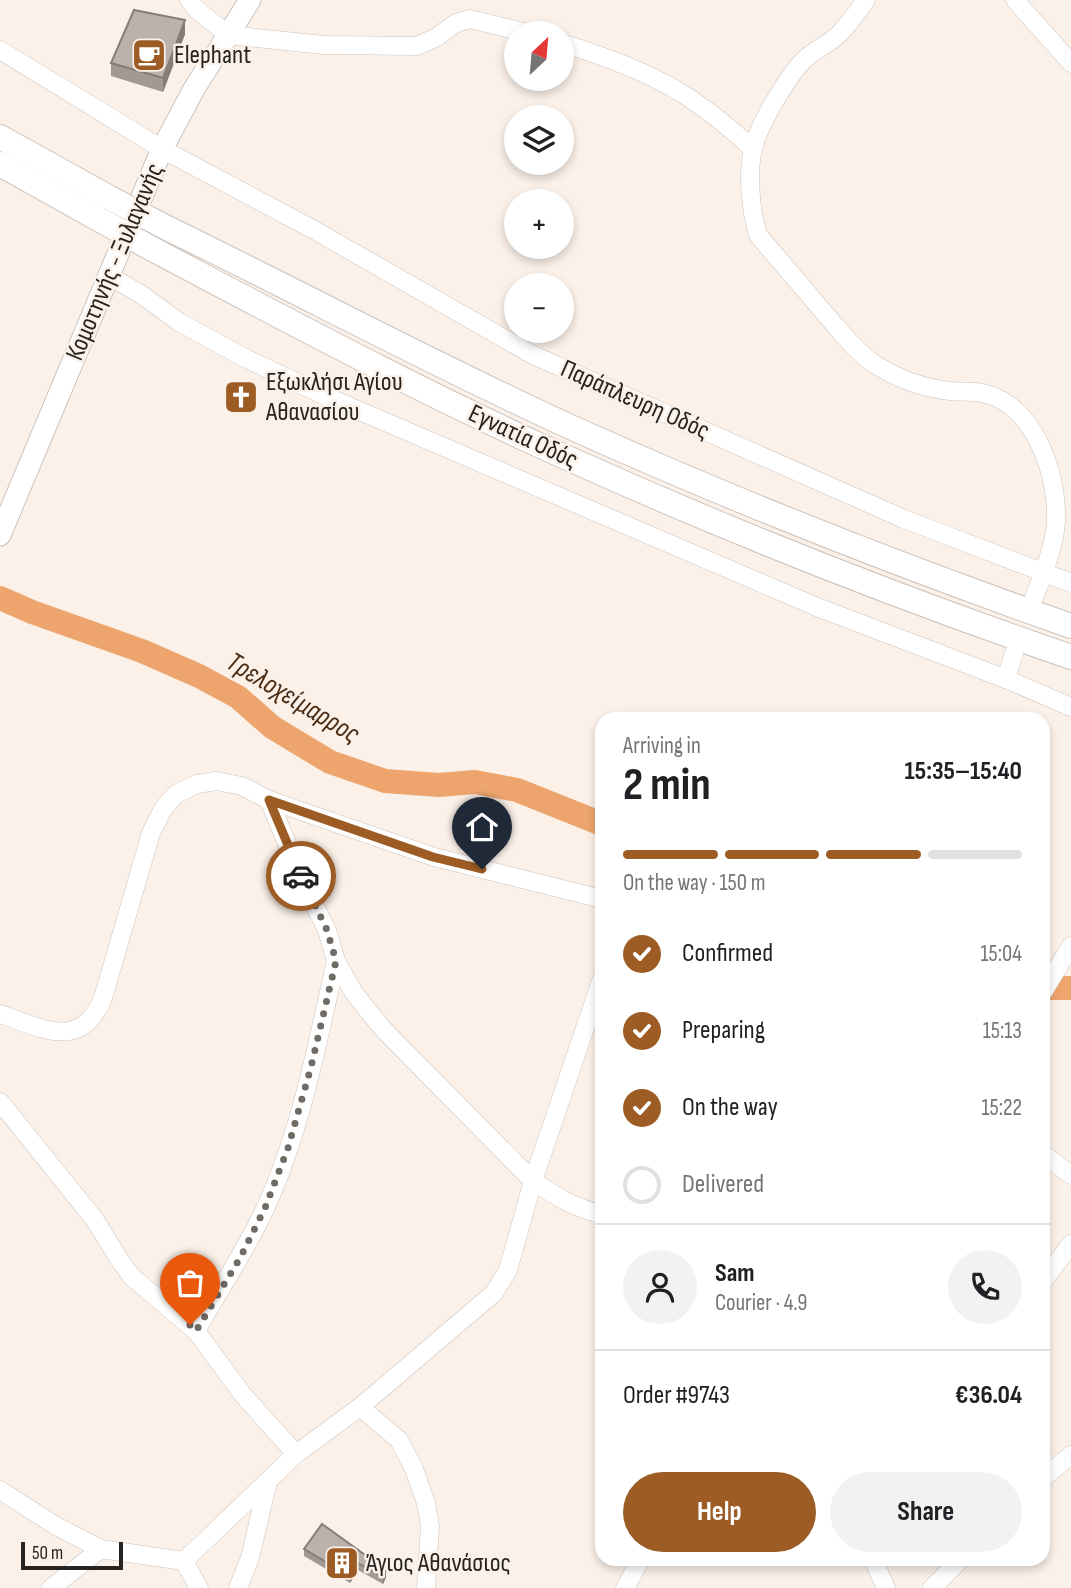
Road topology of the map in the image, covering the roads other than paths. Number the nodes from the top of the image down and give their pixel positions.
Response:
1 (189, 0) edge
2 (250, 0) edge
3 (866, 0) edge
4 (1015, 0) edge
5 (504, 27) edge
6 (228, 35) junction
7 (574, 46) edge
8 (0, 50) edge
9 (1071, 63) edge
10 (0, 137) edge
11 (162, 149) junction
12 (753, 149) junction
13 (0, 164) edge
14 (108, 275) junction
15 (6, 504) edge
16 (0, 536) edge
17 (1043, 573) junction
18 (1071, 583) edge
19 (1034, 597) dead end
20 (1071, 626) edge
21 (1014, 653) dead end
22 (1071, 657) edge
23 (1006, 679) junction
24 (1071, 708) edge
25 (269, 800) junction
26 (595, 897) edge
27 (1071, 946) edge
28 (336, 961) junction
29 (1050, 980) edge
30 (595, 999) edge
31 (0, 1014) edge
32 (0, 1102) edge
33 (1050, 1159) edge
34 (1071, 1175) edge
35 (533, 1181) junction
36 (595, 1212) edge
37 (1071, 1244) edge
38 (1050, 1272) edge
39 (196, 1331) junction
40 (360, 1407) junction
41 (296, 1454) junction
42 (1071, 1455) edge
43 (1050, 1472) edge
44 (268, 1481) junction
45 (0, 1490) edge
46 (101, 1549) junction
47 (184, 1561) junction
48 (636, 1566) edge
49 (876, 1566) edge
50 (954, 1566) edge
51 (51, 1588) edge
52 (199, 1588) edge
53 (238, 1588) edge
54 (425, 1588) edge
55 (625, 1588) edge
56 (886, 1588) edge
57 (932, 1588) edge

1 - 6 street
2 - 6 main road, Κομοτηνής - Ξυλαγανής
3 - 12 street
4 - 9 street
5 - 6 street
6 - 11 main road, Κομοτηνής - Ξυλαγανής
7 - 12 street
8 - 11 street, Παράπλευρη Οδός
10 - 20 highway, Εγνατία Οδός, bridge
11 - 14 main road, Κομοτηνής - Ξυλαγανής
11 - 17 street, Παράπλευρη Οδός
12 - 17 street
13 - 22 highway, Εγνατία Οδός, bridge
14 - 15 main road, Κομοτηνής - Ξυλαγανής
14 - 23 street
15 - 16 main road, Κομοτηνής - Ξυλαγανής
17 - 18 street, Παράπλευρη Οδός
17 - 19 street
21 - 23 street
23 - 24 street
25 - 26 street
25 - 28 street
25 - 31 street
27 - 29 street
28 - 35 street
28 - 39 street
30 - 35 street
32 - 39 street
33 - 34 street
35 - 36 street
35 - 40 street
37 - 38 street
39 - 41 street
40 - 41 street
40 - 54 street
41 - 44 street
42 - 43 street
44 - 47 street
44 - 53 street
45 - 46 street
46 - 47 street
46 - 51 street
47 - 52 street
48 - 55 street
49 - 56 street
50 - 57 street

